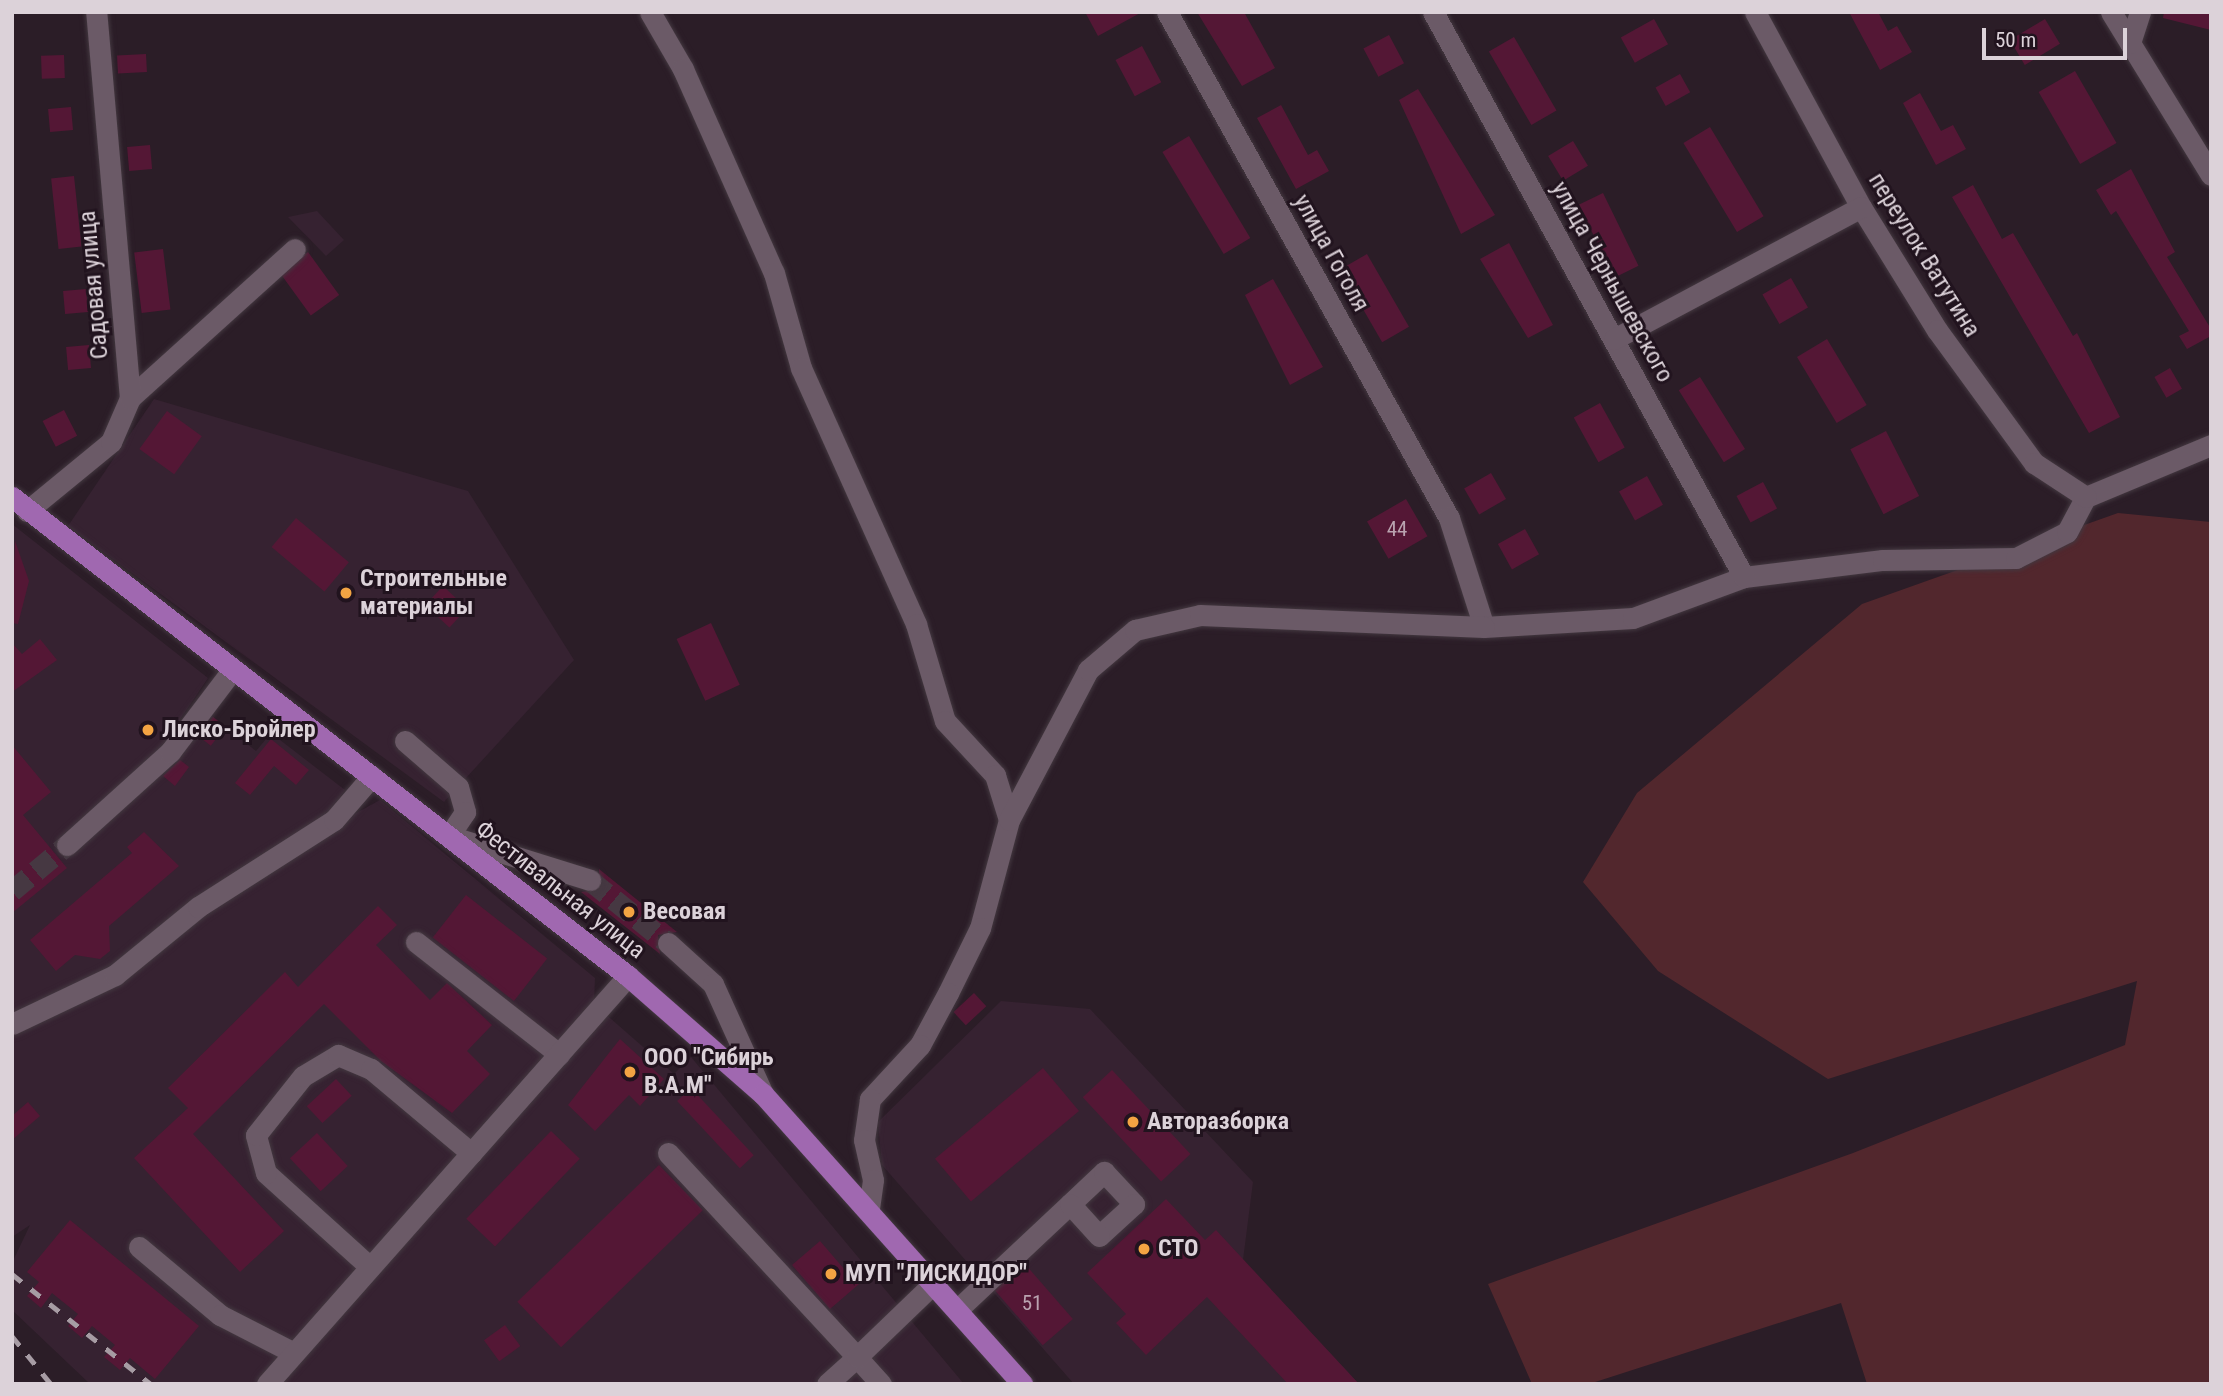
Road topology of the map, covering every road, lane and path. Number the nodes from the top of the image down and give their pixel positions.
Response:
1 (96, 12) edge
2 (650, 12) edge
3 (1167, 12) edge
4 (1433, 12) edge
5 (1755, 12) edge
6 (2111, 12) edge
7 (2140, 12) edge
8 (2130, 43) junction
9 (2211, 175) edge
10 (1861, 207) junction
11 (295, 249) dead end
12 (1614, 340) junction
13 (130, 398) junction
14 (2211, 445) edge
15 (2086, 497) junction
16 (20, 504) edge
17 (1744, 578) junction
18 (1485, 627) junction
19 (233, 669) junction
20 (405, 741) dead end
21 (372, 776) junction
22 (1009, 820) junction
23 (449, 836) junction
24 (67, 845) tunnel mouth
25 (590, 880) tunnel mouth
26 (416, 942) dead end
27 (668, 943) tunnel mouth
28 (628, 976) junction
29 (12, 1024) edge
30 (559, 1054) junction
31 (763, 1094) junction
32 (471, 1153) junction
33 (668, 1153) dead end
34 (1070, 1204) dead end
35 (869, 1208) junction
36 (139, 1247) dead end
37 (370, 1267) junction
38 (934, 1283) junction
39 (957, 1310) junction
40 (294, 1353) junction
41 (857, 1357) junction
42 (267, 1384) edge
43 (827, 1384) edge
44 (881, 1384) edge
45 (1021, 1384) edge

1 - 13 street, Садовая улица
2 - 22 street
3 - 18 street, улица Гоголя
4 - 12 street, улица Чернышевского
5 - 10 street, переулок Ватутина
6 - 8 street
7 - 8 street
8 - 9 street
10 - 12 street
10 - 15 street, переулок Ватутина
11 - 13 street
12 - 17 street, улица Чернышевского
13 - 16 street, Садовая улица
14 - 15 street
15 - 17 street
16 - 19 main road, Фестивальная улица
17 - 18 street
18 - 22 street
19 - 21 main road, Фестивальная улица
19 - 24 street
20 - 23 street
21 - 23 main road, Фестивальная улица
21 - 29 street
22 - 35 street
23 - 25 street
23 - 28 main road, Фестивальная улица
26 - 30 street
27 - 31 street
28 - 30 street
28 - 31 main road, Фестивальная улица
30 - 32 street
31 - 35 main road, Фестивальная улица
32 - 37 street
32 - 37 street
33 - 41 street
34 - 39 street
35 - 38 main road, Фестивальная улица
36 - 40 street
37 - 40 street
38 - 39 main road, Фестивальная улица
38 - 41 street
39 - 45 main road, Фестивальная улица
40 - 42 street
41 - 43 street
41 - 44 street

